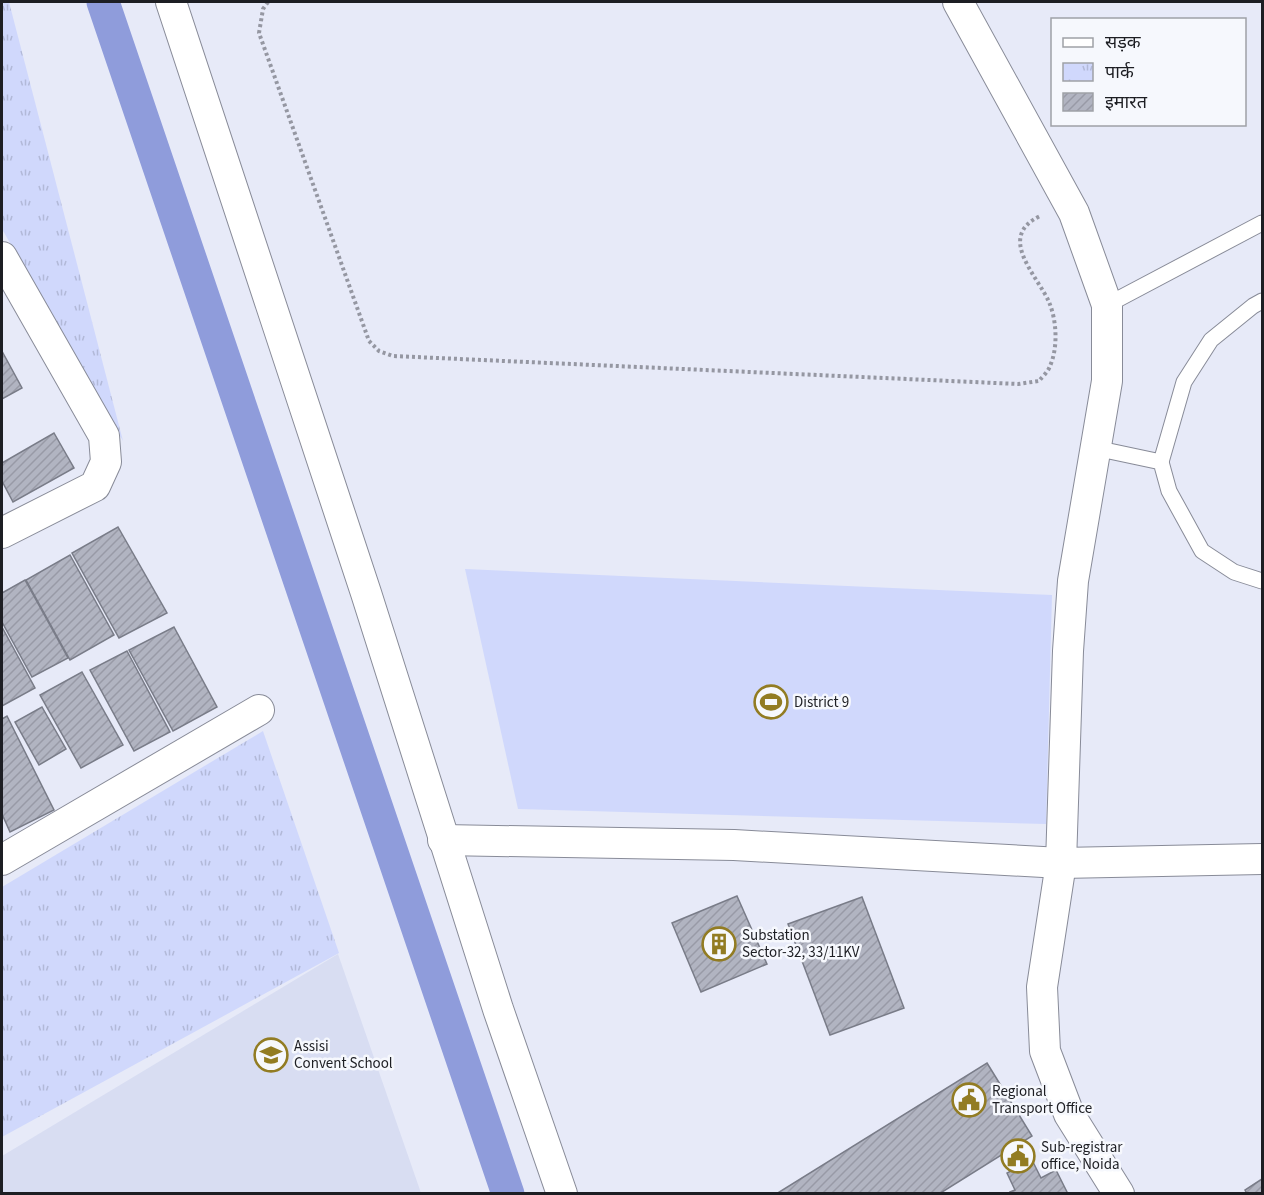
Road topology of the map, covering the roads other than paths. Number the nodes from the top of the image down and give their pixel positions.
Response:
1 (171, 2) edge
2 (958, 2) edge
3 (1263, 223) edge
4 (2, 256) edge
5 (1263, 301) edge
6 (1107, 305) junction
7 (1095, 448) junction
8 (1161, 462) junction
9 (2, 533) edge
10 (1263, 581) edge
11 (259, 710) dead end
12 (443, 840) junction
13 (1263, 859) edge
14 (2, 860) edge
15 (1061, 863) junction
16 (562, 1194) edge
17 (1119, 1194) edge

1 - 12 street
2 - 6 street
3 - 6 lane
4 - 9 street
5 - 8 lane
6 - 7 street
7 - 8 lane
7 - 15 street
8 - 10 lane
11 - 14 street
12 - 15 street
12 - 16 street
13 - 15 street
15 - 17 street

